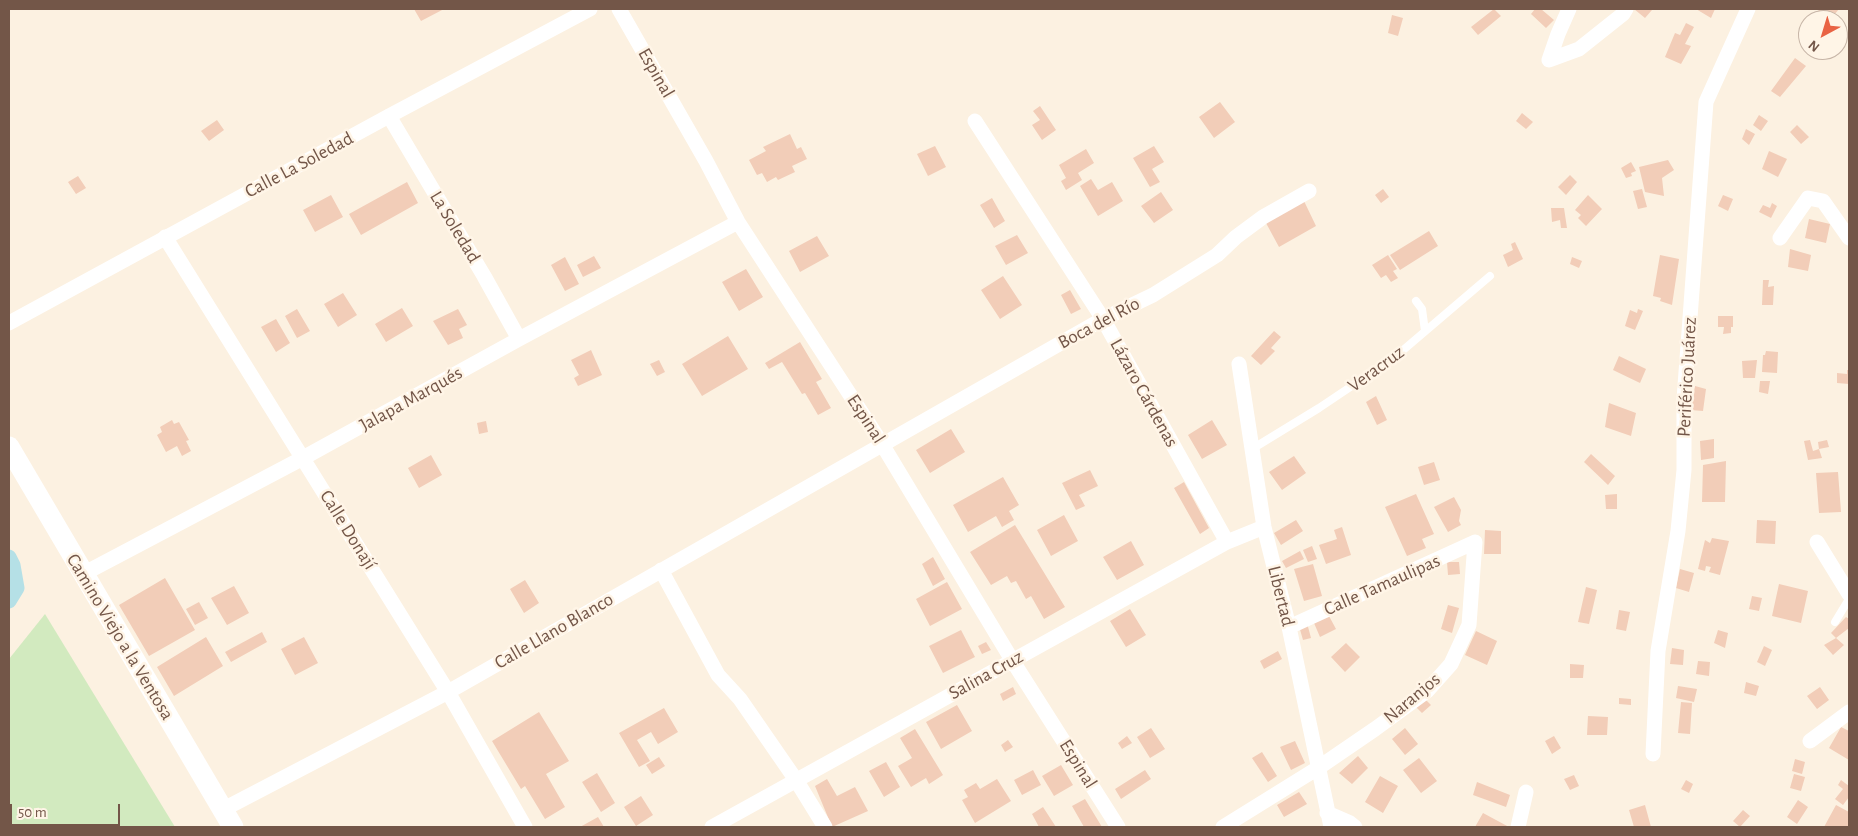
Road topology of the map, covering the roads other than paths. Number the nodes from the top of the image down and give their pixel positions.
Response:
1 (590, 9) edge
2 (619, 9) edge
3 (1570, 9) edge
4 (1626, 9) edge
5 (1748, 9) edge
6 (389, 116) junction
7 (975, 121) dead end
8 (1309, 191) dead end
9 (738, 222) junction
10 (165, 237) junction
11 (1780, 238) dead end
12 (1849, 238) edge
13 (1490, 276) dead end
14 (1416, 301) dead end
15 (1103, 320) junction
16 (9, 323) edge
17 (1425, 331) junction
18 (520, 339) junction
19 (1239, 364) dead end
20 (882, 444) junction
21 (9, 447) edge
22 (1252, 449) junction
23 (303, 458) junction
24 (1264, 527) junction
25 (1227, 542) junction
26 (1476, 542) joint
27 (1817, 542) dead end
28 (661, 570) junction
29 (83, 574) junction
30 (1849, 594) edge
31 (1849, 600) edge
32 (1835, 622) dead end
33 (1289, 627) junction
34 (1012, 660) junction
35 (448, 692) junction
36 (1849, 712) edge
37 (1810, 741) dead end
38 (1653, 754) dead end
39 (1318, 768) junction
40 (796, 780) junction
41 (1526, 792) dead end
42 (228, 819) edge
43 (1329, 820) edge
44 (525, 827) edge
45 (712, 827) edge
46 (825, 827) edge
47 (1118, 827) edge
48 (1223, 827) edge
49 (1355, 827) edge
50 (1518, 827) edge

1 - 6 street, Calle La Soledad
2 - 9 street, Espinal
3 - 4 street
5 - 38 street, Periférico Juárez
6 - 10 street, Calle La Soledad
6 - 18 street, La Soledad
7 - 15 street, Lázaro Cárdenas
8 - 15 street, Boca del Río
9 - 18 street, Jalapa Marqués
9 - 20 street, Espinal
10 - 16 street, Calle La Soledad
10 - 23 street, Calle Donají
11 - 12 street
13 - 17 lane, Veracruz
14 - 17 lane
15 - 20 street, Boca del Río
15 - 25 street, Lázaro Cárdenas
17 - 22 lane, Veracruz
18 - 23 street, Jalapa Marqués
19 - 22 street, Libertad
20 - 28 street, Calle Llano Blanco
20 - 34 street, Espinal
21 - 29 main road, Camino Viejo a la Ventosa
22 - 24 street, Libertad
23 - 29 street, Jalapa Marqués
23 - 35 street, Calle Donají
24 - 25 street, Salina Cruz
24 - 33 street, Libertad
25 - 34 street, Salina Cruz
26 - 33 street, Calle Tamaulipas
26 - 39 street, Naranjos
27 - 30 street
28 - 35 street, Calle Llano Blanco
28 - 40 street
29 - 42 main road, Camino Viejo a la Ventosa
31 - 32 lane
33 - 39 street, Libertad
34 - 40 street, Salina Cruz
34 - 47 street, Espinal
35 - 42 street, Calle Llano Blanco
35 - 44 street, Calle Donají
36 - 37 street
39 - 43 street, Libertad
39 - 48 street, Naranjos
40 - 45 street, Salina Cruz
40 - 46 street
41 - 50 street
43 - 49 street

